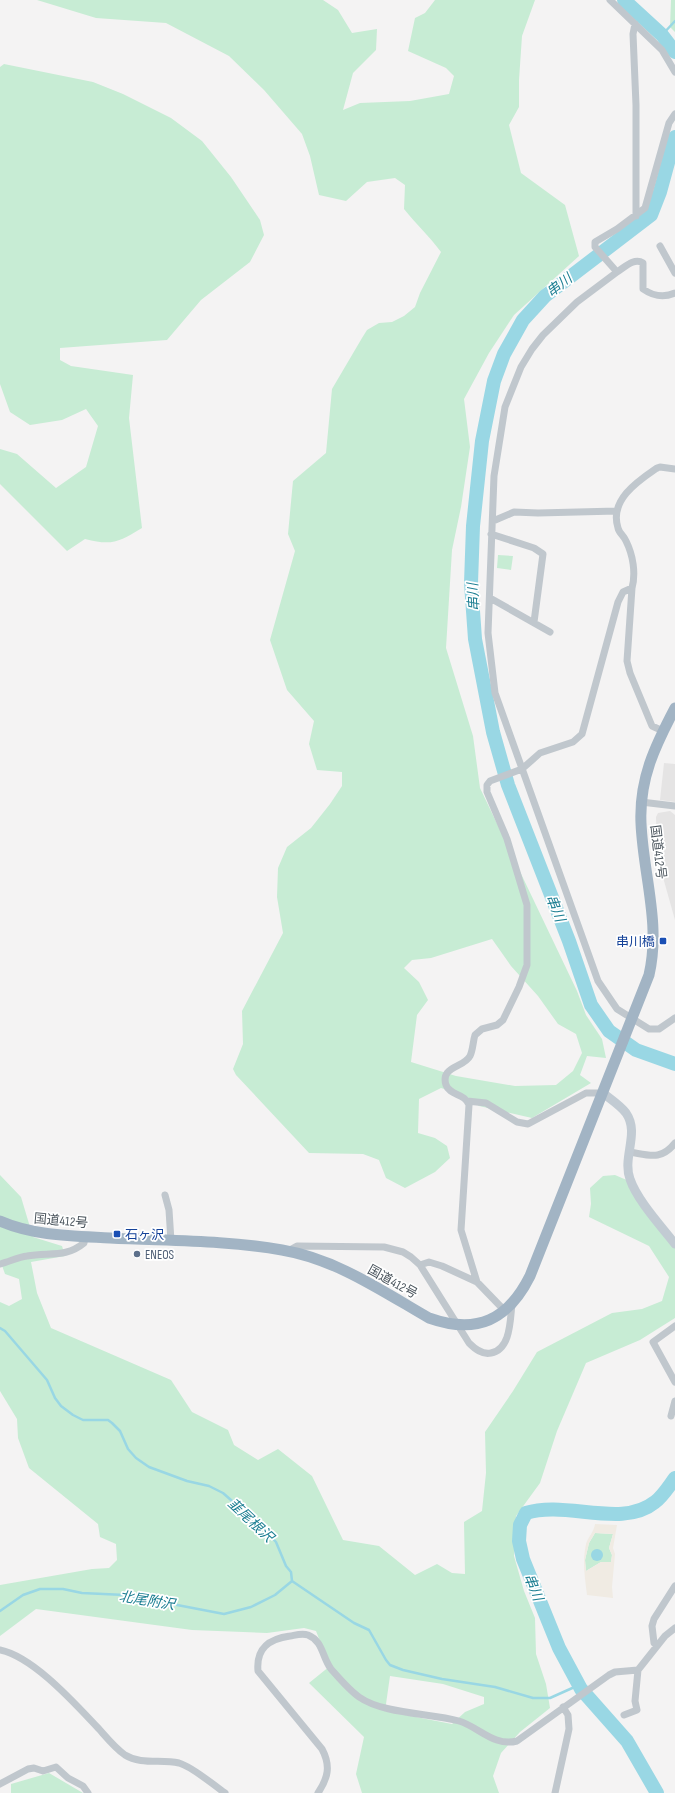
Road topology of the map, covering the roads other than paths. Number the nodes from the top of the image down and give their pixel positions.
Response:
1 (610, 0) edge
2 (635, 24) junction
3 (675, 72) edge
4 (675, 114) edge
5 (636, 216) junction
6 (660, 246) dead end
7 (615, 271) junction
8 (675, 273) edge
9 (675, 293) edge
10 (675, 469) edge
11 (617, 511) junction
12 (493, 521) junction
13 (491, 534) junction
14 (632, 588) junction
15 (490, 598) junction
16 (534, 622) junction
17 (550, 632) dead end
18 (675, 708) edge
19 (663, 731) junction
20 (520, 770) junction
21 (641, 802) junction
22 (675, 806) edge
23 (675, 1018) edge
24 (630, 1022) junction
25 (603, 1093) junction
26 (467, 1101) junction
27 (675, 1143) edge
28 (628, 1152) junction
29 (164, 1195) dead end
30 (0, 1221) edge
31 (85, 1237) junction
32 (171, 1241) junction
33 (675, 1244) edge
34 (288, 1251) junction
35 (0, 1264) edge
36 (420, 1265) junction
37 (478, 1282) junction
38 (508, 1307) junction
39 (458, 1325) junction
40 (675, 1326) edge
41 (675, 1382) edge
42 (675, 1402) edge
43 (671, 1416) dead end
44 (675, 1586) edge
45 (675, 1628) edge
46 (657, 1646) junction
47 (0, 1650) edge
48 (638, 1670) junction
49 (563, 1707) junction
50 (624, 1715) dead end
51 (0, 1784) edge
52 (88, 1793) edge
53 (225, 1793) edge
54 (318, 1793) edge
55 (555, 1793) edge

1 - 2 street
2 - 3 street
2 - 5 street
4 - 5 street
5 - 7 street
6 - 8 street
7 - 9 street
7 - 12 street
10 - 11 street
11 - 12 street
11 - 14 street
12 - 13 street
13 - 15 street
13 - 16 street
14 - 19 street
14 - 20 street
15 - 16 street
15 - 20 street
16 - 17 street
18 - 19 highway, 国道412号
19 - 21 highway, 国道412号
20 - 24 street
20 - 26 street
21 - 22 street
21 - 24 highway, 国道412号
23 - 24 street
24 - 25 highway, 国道412号
25 - 26 street
25 - 28 main road
25 - 38 highway, 国道412号
26 - 37 street
27 - 28 street
28 - 33 main road
29 - 32 street
30 - 31 highway, 国道412号
31 - 32 highway, 国道412号
31 - 35 street
32 - 34 highway, 国道412号
34 - 36 street
34 - 39 highway, 国道412号
36 - 37 street
36 - 39 street
37 - 38 street
38 - 39 highway, 国道412号
38 - 39 street
40 - 41 street
42 - 43 street
44 - 46 street
45 - 46 street
46 - 48 street
47 - 53 street
48 - 49 street
48 - 50 street
49 - 54 street
49 - 55 street
51 - 52 street

